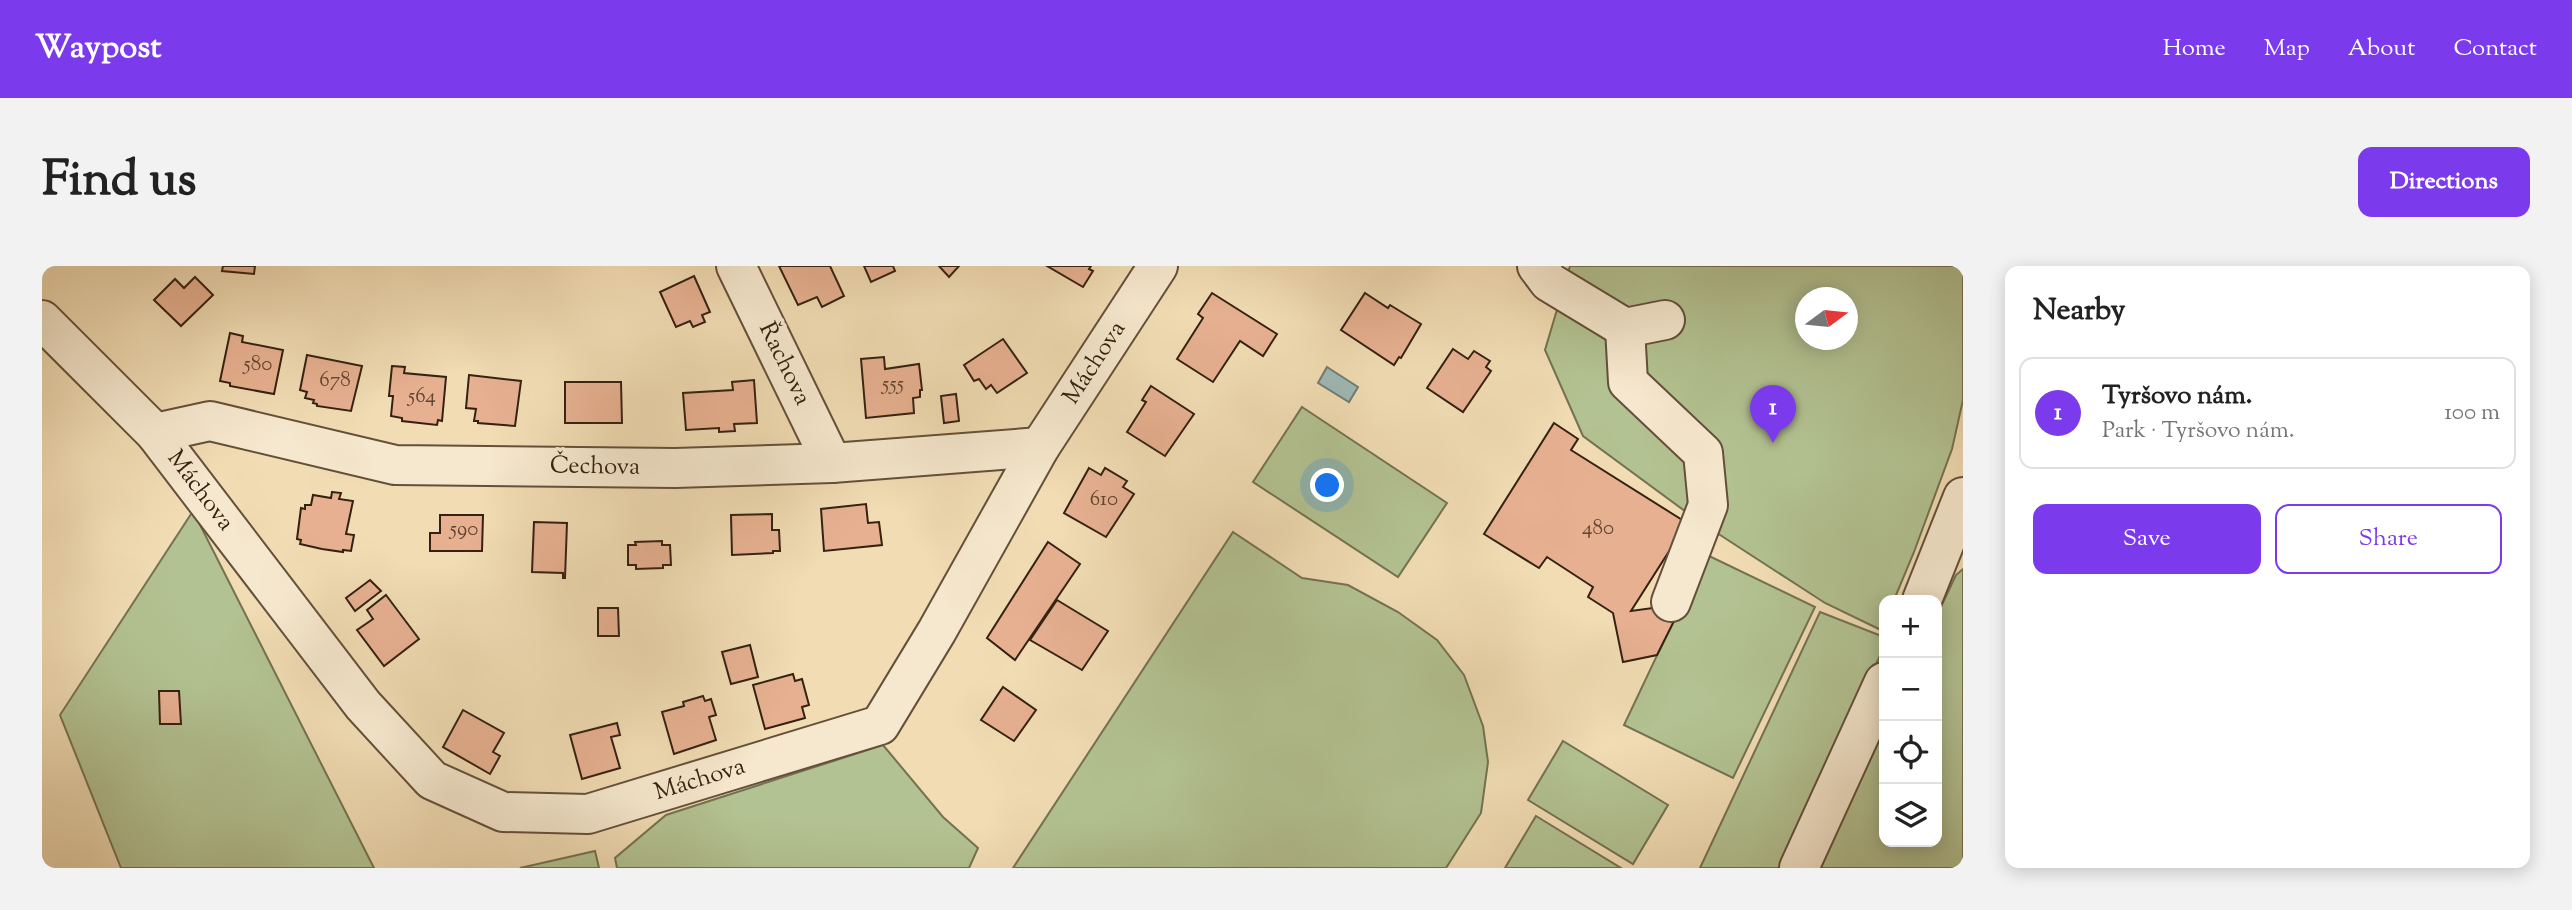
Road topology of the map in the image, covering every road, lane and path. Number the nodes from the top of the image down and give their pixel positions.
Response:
1 (736, 266) edge
2 (1158, 266) edge
3 (1537, 266) edge
4 (42, 320) edge
5 (1665, 320) dead end
6 (1625, 328) junction
7 (155, 433) junction
8 (1040, 447) junction
9 (832, 463) junction
10 (1963, 497) edge
11 (1928, 586) edge
12 (1671, 602) dead end
13 (1879, 693) edge
14 (1799, 868) edge

1 - 9 street, Řachova
2 - 8 street, Máchova
3 - 6 street
4 - 7 street, Máchova
5 - 6 street
6 - 12 street
7 - 8 street, Máchova
7 - 9 street, Čechova
8 - 9 street, Čechova
10 - 11 street
13 - 14 street

